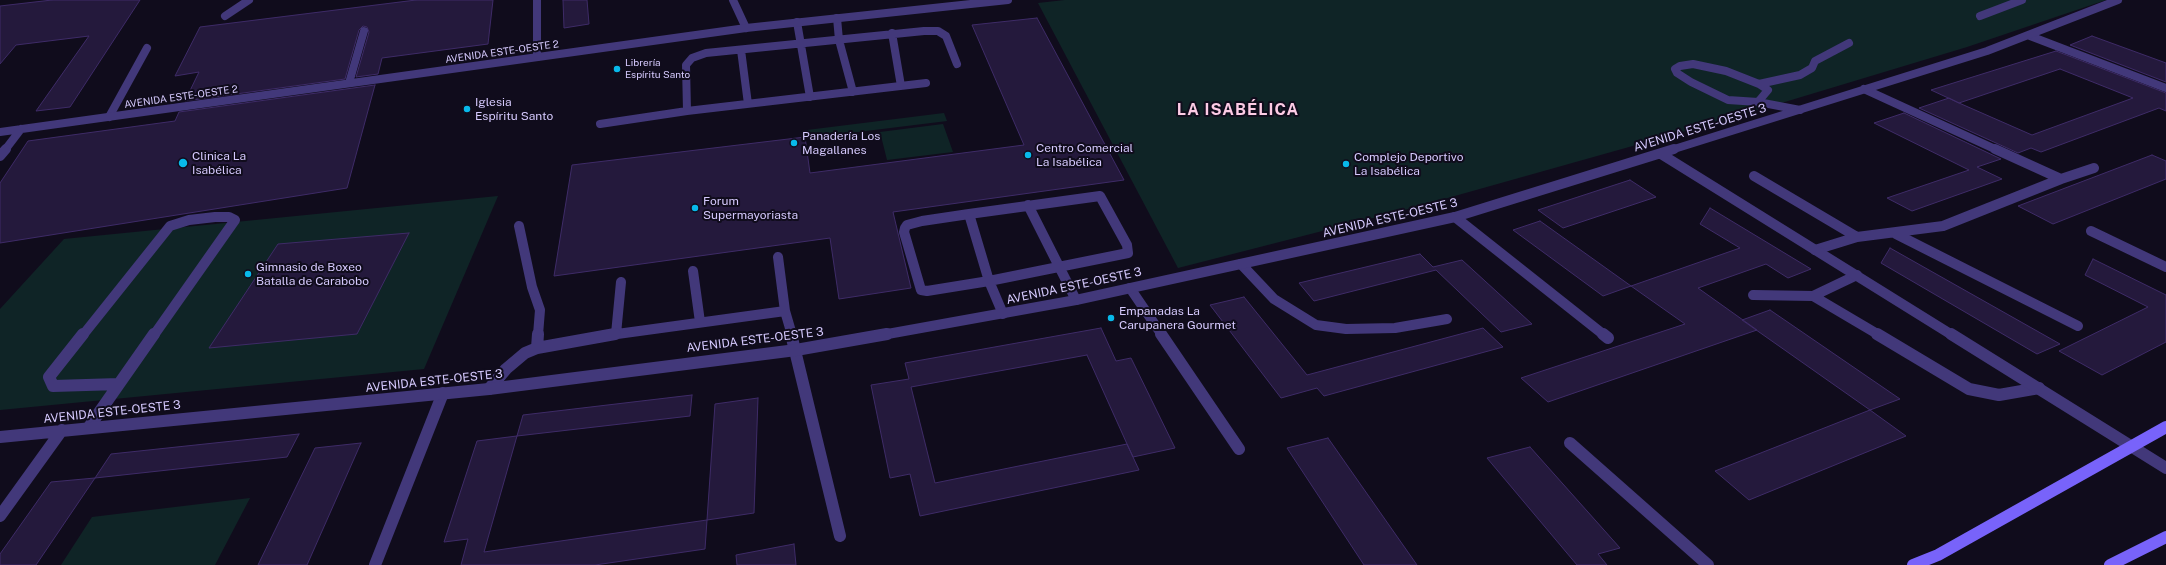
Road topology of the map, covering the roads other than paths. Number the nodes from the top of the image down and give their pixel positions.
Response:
1 (249, 0) edge
2 (537, 0) edge
3 (733, 0) edge
4 (1008, 0) edge
5 (2022, 0) edge
6 (2115, 0) edge
7 (955, 3) edge
8 (225, 16) dead end
9 (1980, 16) dead end
10 (836, 18) junction
11 (797, 22) junction
12 (746, 28) junction
13 (364, 31) dead end
14 (892, 33) junction
15 (2030, 36) junction
16 (839, 40) junction
17 (1849, 42) dead end
18 (801, 44) junction
19 (147, 48) dead end
20 (741, 50) junction
21 (537, 57) junction
22 (957, 64) dead end
23 (349, 83) junction
24 (926, 83) dead end
25 (1759, 84) junction
26 (901, 86) junction
27 (2166, 88) edge
28 (1864, 89) junction
29 (853, 92) junction
30 (810, 97) junction
31 (1758, 102) junction
32 (748, 104) junction
33 (1800, 110) junction
34 (687, 111) junction
35 (109, 117) junction
36 (600, 124) dead end
37 (20, 130) junction
38 (0, 132) edge
39 (1661, 154) junction
40 (0, 156) edge
41 (2094, 168) dead end
42 (1754, 176) dead end
43 (2061, 179) junction
44 (1028, 204) junction
45 (969, 214) junction
46 (1455, 217) junction
47 (519, 226) dead end
48 (2091, 231) dead end
49 (1896, 234) junction
50 (1858, 237) junction
51 (1815, 250) junction
52 (778, 257) dead end
53 (1241, 264) junction
54 (1060, 267) junction
55 (2166, 267) edge
56 (693, 271) dead end
57 (1857, 275) junction
58 (989, 281) junction
59 (621, 282) dead end
60 (1130, 288) junction
61 (1753, 295) dead end
62 (1813, 296) junction
63 (1076, 300) junction
64 (785, 311) junction
65 (1003, 314) junction
66 (1447, 319) dead end
67 (700, 322) junction
68 (2078, 326) dead end
69 (616, 334) junction
70 (1608, 338) dead end
71 (537, 348) junction
72 (796, 350) junction
73 (119, 384) junction
74 (2039, 388) junction
75 (489, 389) junction
76 (443, 393) junction
77 (89, 427) junction
78 (2166, 427) edge
79 (62, 430) junction
80 (0, 437) edge
81 (1570, 443) dead end
82 (2132, 446) junction
83 (1239, 449) dead end
84 (2166, 468) edge
85 (0, 516) edge
86 (840, 536) dead end
87 (2166, 537) edge
88 (375, 565) edge
89 (1708, 565) edge
90 (1913, 565) edge
91 (2110, 565) edge

1 - 8 street
2 - 21 street
3 - 12 street
4 - 7 street, AVENIDA ESTE-OESTE 2
5 - 9 street
6 - 15 street, AVENIDA ESTE-OESTE 3
7 - 10 street, AVENIDA ESTE-OESTE 2
10 - 11 street, AVENIDA ESTE-OESTE 2
10 - 16 street
11 - 12 street, AVENIDA ESTE-OESTE 2
11 - 18 street
12 - 21 street, AVENIDA ESTE-OESTE 2
13 - 23 street
14 - 16 street
14 - 22 street
14 - 26 street
15 - 27 street
15 - 28 street, AVENIDA ESTE-OESTE 3
16 - 18 street
16 - 29 street
17 - 25 street
18 - 20 street
18 - 30 street
19 - 35 street
20 - 32 street
20 - 34 street
21 - 23 street, AVENIDA ESTE-OESTE 2
23 - 35 street, AVENIDA ESTE-OESTE 2
24 - 26 street
25 - 31 street
25 - 31 street
26 - 29 street
28 - 33 street, AVENIDA ESTE-OESTE 3
28 - 43 street
29 - 30 street
30 - 32 street
31 - 33 street
32 - 34 street
33 - 39 street, AVENIDA ESTE-OESTE 3
34 - 36 street
35 - 37 street, AVENIDA ESTE-OESTE 2
37 - 38 street, AVENIDA ESTE-OESTE 2
37 - 40 street
39 - 46 street, AVENIDA ESTE-OESTE 3
39 - 51 street
41 - 43 street
42 - 50 street
43 - 49 street
44 - 45 street
44 - 54 street
44 - 54 street
45 - 58 street
45 - 58 street
46 - 53 street, AVENIDA ESTE-OESTE 3
46 - 70 street
47 - 71 street
48 - 55 street
49 - 50 street
49 - 68 street
50 - 51 street
51 - 57 street
52 - 64 street
53 - 60 street, AVENIDA ESTE-OESTE 3
53 - 66 street
54 - 58 street
54 - 63 street
56 - 67 street
57 - 62 street
57 - 74 street
58 - 65 street
59 - 69 street
60 - 63 street, AVENIDA ESTE-OESTE 3
60 - 83 street
61 - 62 street
62 - 74 street
63 - 65 street, AVENIDA ESTE-OESTE 3
64 - 67 street
64 - 72 street
65 - 72 street, AVENIDA ESTE-OESTE 3
67 - 69 street
69 - 71 street
71 - 75 street
72 - 75 street, AVENIDA ESTE-OESTE 3
72 - 86 street
73 - 73 street
73 - 77 street
74 - 82 street
75 - 76 street, AVENIDA ESTE-OESTE 3
76 - 77 street, AVENIDA ESTE-OESTE 3
76 - 88 street
77 - 79 street, AVENIDA ESTE-OESTE 3
78 - 82 main road
79 - 80 street, AVENIDA ESTE-OESTE 3
79 - 85 street
81 - 89 street
82 - 84 street
82 - 90 main road
87 - 91 main road

